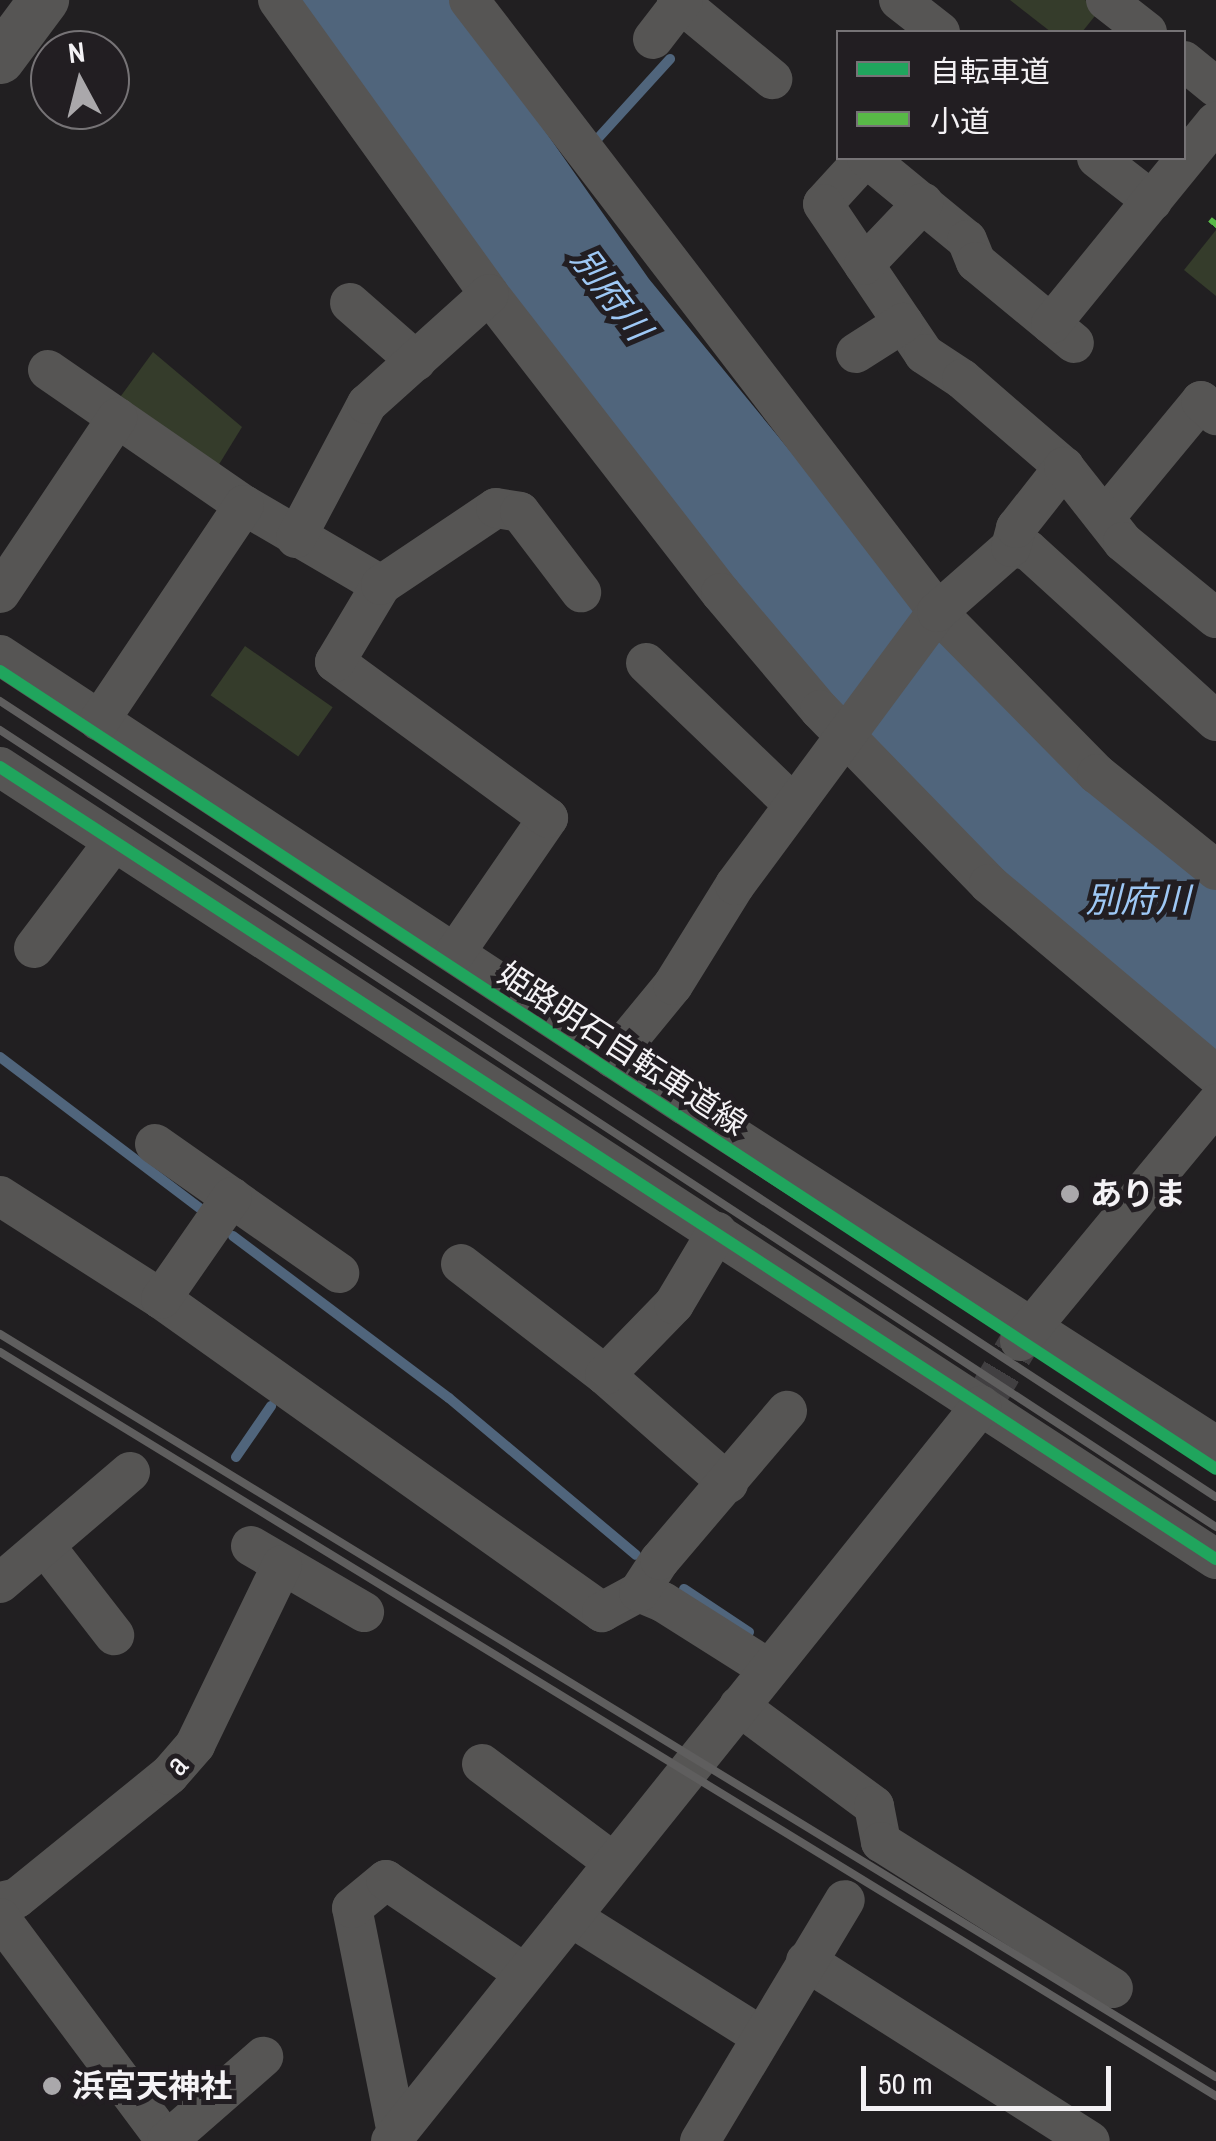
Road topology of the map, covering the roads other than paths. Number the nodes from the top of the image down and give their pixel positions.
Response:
1 (278, 0) edge
2 (468, 0) edge
3 (899, 0) edge
4 (1106, 0) edge
5 (35, 2) edge
6 (690, 8) edge
7 (937, 30) edge
8 (1144, 30) edge
9 (653, 39) dead end
10 (0, 60) edge
11 (1186, 63) edge
12 (772, 80) dead end
13 (1216, 87) edge
14 (1216, 122) edge
15 (1186, 159) edge
16 (864, 160) edge
17 (869, 160) edge
18 (1100, 160) edge
19 (1185, 160) edge
20 (1152, 201) junction
21 (923, 203) junction
22 (864, 265) junction
23 (489, 294) junction
24 (350, 303) dead end
25 (903, 323) junction
26 (856, 352) dead end
27 (416, 361) junction
28 (48, 370) dead end
29 (1211, 399) edge
30 (117, 418) junction
31 (1064, 467) junction
32 (244, 505) junction
33 (1106, 516) junction
34 (296, 538) junction
35 (1011, 547) junction
36 (381, 585) junction
37 (581, 592) dead end
38 (0, 593) edge
39 (937, 612) junction
40 (1216, 618) edge
41 (0, 655) edge
42 (655, 685) dead end
43 (99, 721) junction
44 (1216, 721) edge
45 (844, 736) junction
46 (0, 767) edge
47 (794, 805) junction
48 (114, 842) junction
49 (1216, 870) edge
50 (34, 948) dead end
51 (454, 954) junction
52 (613, 1058) junction
53 (1216, 1075) edge
54 (1216, 1104) edge
55 (155, 1144) dead end
56 (0, 1196) edge
57 (232, 1197) junction
58 (717, 1232) junction
59 (461, 1264) dead end
60 (339, 1272) dead end
61 (161, 1299) junction
62 (1026, 1333) junction
63 (605, 1375) junction
64 (981, 1406) junction
65 (788, 1412) dead end
66 (1216, 1446) edge
67 (130, 1472) dead end
68 (728, 1482) junction
69 (45, 1546) junction
70 (1216, 1558) edge
71 (649, 1578) junction
72 (0, 1583) edge
73 (364, 1612) dead end
74 (114, 1635) dead end
75 (769, 1669) junction
76 (738, 1706) junction
77 (482, 1764) dead end
78 (613, 1862) junction
79 (845, 1900) dead end
80 (0, 1902) edge
81 (572, 1916) junction
82 (0, 1918) edge
83 (806, 1960) junction
84 (524, 1973) junction
85 (1113, 1988) dead end
86 (761, 2036) junction
87 (263, 2057) dead end
88 (394, 2137) edge
89 (166, 2141) edge
90 (700, 2141) edge
91 (1090, 2141) edge

1 - 23 street
2 - 39 street
3 - 7 street
4 - 8 street
5 - 10 street
6 - 9 street
6 - 12 street
11 - 13 street
14 - 15 street
16 - 22 street
17 - 21 street
18 - 20 street
19 - 20 street
20 - 21 street
21 - 22 street
22 - 25 street
23 - 27 street
23 - 45 street
24 - 27 street
25 - 26 street
25 - 31 street
27 - 34 street
28 - 30 street
29 - 33 street
30 - 32 street
30 - 38 street
31 - 33 street
31 - 35 street
32 - 34 street
32 - 43 street
33 - 40 street
34 - 36 street
35 - 39 street
35 - 44 street
36 - 37 street
36 - 51 street
39 - 45 street
39 - 49 street
41 - 43 street
42 - 47 street
43 - 51 street
45 - 47 street
45 - 53 street
46 - 48 street
47 - 52 street
48 - 50 street
48 - 58 street
51 - 52 street
52 - 62 street
54 - 62 street
55 - 57 street
56 - 61 street
57 - 60 street
57 - 61 street
58 - 63 street
58 - 64 street
59 - 63 street
61 - 71 street
62 - 66 street
63 - 68 street
64 - 70 street
64 - 75 street
65 - 68 street
67 - 69 street
68 - 71 street
69 - 72 street
69 - 74 street
71 - 75 street
73 - 80 street, a
75 - 76 street
76 - 78 street
76 - 85 street
77 - 78 street
78 - 81 street
79 - 83 street
81 - 84 street
81 - 86 street
82 - 89 street
83 - 86 street
83 - 91 street
84 - 88 street
84 - 88 street
86 - 90 street
87 - 89 street

